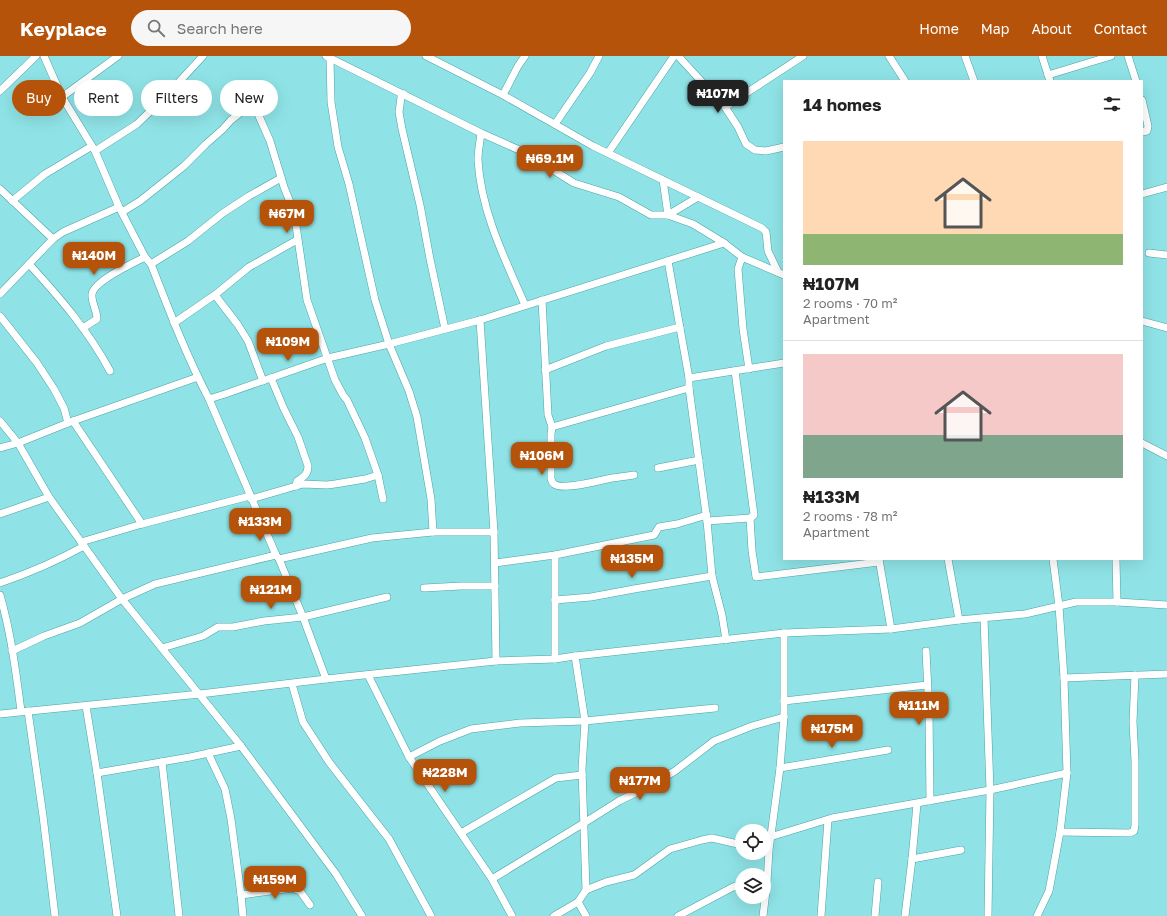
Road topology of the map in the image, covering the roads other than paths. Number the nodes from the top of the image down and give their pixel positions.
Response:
1 (36, 56) edge
2 (44, 56) edge
3 (118, 56) edge
4 (203, 56) edge
5 (426, 56) edge
6 (525, 56) edge
7 (599, 56) edge
8 (674, 56) edge
9 (678, 56) edge
10 (803, 56) edge
11 (889, 56) edge
12 (965, 56) edge
13 (1042, 56) edge
14 (1111, 56) edge
15 (1128, 56) edge
16 (328, 57) edge
17 (1049, 78) edge
18 (55, 80) edge
19 (904, 80) edge
20 (974, 80) edge
21 (1136, 80) edge
22 (0, 91) edge
23 (66, 94) edge
24 (404, 94) junction
25 (503, 95) junction
26 (66, 103) edge
27 (1143, 105) edge
28 (725, 107) junction
29 (555, 124) junction
30 (1143, 132) edge
31 (481, 133) junction
32 (783, 147) edge
33 (94, 148) junction
34 (608, 153) junction
35 (281, 178) junction
36 (663, 180) junction
37 (1167, 187) edge
38 (2, 193) edge
39 (1143, 194) edge
40 (698, 197) junction
41 (12, 200) junction
42 (120, 210) junction
43 (668, 215) junction
44 (53, 239) junction
45 (297, 240) junction
46 (724, 243) junction
47 (1149, 253) dead end
48 (1167, 255) edge
49 (144, 257) junction
50 (742, 257) junction
51 (668, 261) junction
52 (30, 264) junction
53 (151, 264) junction
54 (781, 273) edge
55 (0, 294) edge
56 (215, 295) junction
57 (542, 300) junction
58 (525, 305) junction
59 (0, 316) edge
60 (480, 320) junction
61 (1143, 321) edge
62 (174, 323) junction
63 (680, 327) junction
64 (84, 328) junction
65 (1167, 328) edge
66 (445, 330) junction
67 (389, 344) junction
68 (328, 358) junction
69 (783, 364) edge
70 (749, 369) junction
71 (545, 370) junction
72 (110, 371) dead end
73 (735, 371) junction
74 (198, 377) junction
75 (272, 378) junction
76 (689, 378) junction
77 (263, 381) junction
78 (689, 388) junction
79 (209, 399) junction
80 (0, 421) edge
81 (70, 422) junction
82 (552, 427) junction
83 (18, 443) junction
84 (1143, 444) edge
85 (0, 448) edge
86 (1167, 456) edge
87 (699, 460) junction
88 (658, 468) dead end
89 (378, 475) junction
90 (634, 475) dead end
91 (296, 486) junction
92 (49, 497) junction
93 (250, 498) junction
94 (383, 499) dead end
95 (0, 514) edge
96 (707, 518) junction
97 (750, 518) junction
98 (142, 524) junction
99 (433, 532) junction
100 (494, 532) junction
101 (83, 544) junction
102 (555, 555) junction
103 (277, 557) junction
104 (879, 560) edge
105 (948, 560) edge
106 (1053, 560) edge
107 (1116, 560) edge
108 (495, 563) junction
109 (712, 576) junction
110 (0, 583) edge
111 (495, 586) junction
112 (424, 588) dead end
113 (0, 595) edge
114 (387, 597) dead end
115 (122, 599) junction
116 (555, 600) junction
117 (1117, 602) junction
118 (1167, 605) edge
119 (1059, 606) junction
120 (303, 617) junction
121 (984, 618) junction
122 (959, 620) junction
123 (891, 629) junction
124 (784, 633) junction
125 (726, 640) junction
126 (162, 648) junction
127 (12, 651) junction
128 (926, 651) dead end
129 (575, 656) junction
130 (555, 659) junction
131 (496, 661) junction
132 (1167, 674) edge
133 (368, 675) junction
134 (1135, 675) junction
135 (1064, 678) junction
136 (326, 679) junction
137 (292, 684) junction
138 (927, 685) junction
139 (200, 694) junction
140 (784, 701) junction
141 (86, 706) junction
142 (715, 708) dead end
143 (28, 710) junction
144 (21, 711) junction
145 (0, 714) edge
146 (784, 717) junction
147 (584, 721) junction
148 (241, 746) junction
149 (888, 750) dead end
150 (208, 753) junction
151 (410, 757) junction
152 (162, 762) junction
153 (780, 768) junction
154 (97, 773) junction
155 (1067, 773) junction
156 (582, 775) junction
157 (990, 790) junction
158 (930, 801) junction
159 (917, 804) junction
160 (828, 820) junction
161 (584, 823) junction
162 (771, 830) edge
163 (1060, 832) junction
164 (461, 833) junction
165 (771, 837) edge
166 (735, 843) edge
167 (961, 850) dead end
168 (912, 859) junction
169 (492, 879) junction
170 (878, 882) dead end
171 (735, 887) edge
172 (586, 890) junction
173 (241, 895) junction
174 (578, 902) junction
175 (764, 904) edge
176 (310, 905) dead end
177 (55, 916) edge
178 (117, 916) edge
179 (179, 916) edge
180 (243, 916) edge
181 (362, 916) edge
182 (431, 916) edge
183 (512, 916) edge
184 (554, 916) edge
185 (586, 916) edge
186 (678, 916) edge
187 (763, 916) edge
188 (821, 916) edge
189 (875, 916) edge
190 (905, 916) edge
191 (988, 916) edge
192 (1037, 916) edge

1 - 22 street
2 - 18 street
3 - 23 street
4 - 33 street
5 - 25 street
6 - 25 street
7 - 29 street
8 - 34 street
9 - 28 street
10 - 28 street
11 - 19 street
12 - 20 street
13 - 17 street
14 - 17 street
15 - 21 street
16 - 24 street
16 - 67 street
24 - 31 street
24 - 66 street
25 - 29 street
26 - 33 street
27 - 30 street
28 - 32 street
29 - 34 street
31 - 43 street
31 - 58 street
33 - 41 street
33 - 42 street
34 - 36 street
35 - 42 street
35 - 45 street
35 - 53 street
36 - 40 street
36 - 43 street
37 - 39 street
38 - 41 street
40 - 43 street
40 - 54 street
41 - 44 street
42 - 44 street
42 - 49 street
43 - 46 street
44 - 52 street
45 - 56 street
45 - 68 street
46 - 50 street
46 - 51 street
47 - 48 street
49 - 53 street
49 - 64 street
50 - 54 street
50 - 70 street
51 - 57 street
51 - 63 street
52 - 55 street
52 - 64 street
53 - 62 street
56 - 62 street
56 - 77 street
57 - 58 street
57 - 71 street
58 - 60 street
59 - 81 street
60 - 66 street
60 - 100 street
61 - 65 street
62 - 74 street
63 - 71 street
63 - 76 street
64 - 72 street
66 - 67 street
67 - 68 street
67 - 99 street
68 - 75 street
68 - 89 street
69 - 70 street
70 - 73 street
71 - 82 street
73 - 76 street
73 - 97 street
74 - 79 street
74 - 81 street
75 - 77 street
75 - 91 street
76 - 78 street
77 - 79 street
78 - 82 street
78 - 87 street
79 - 93 street
80 - 83 street
81 - 83 street
81 - 98 street
82 - 90 street
83 - 85 street
83 - 92 street
84 - 86 street
87 - 88 street
87 - 96 street
89 - 91 street
89 - 94 street
91 - 93 street
92 - 95 street
92 - 101 street
93 - 98 street
93 - 103 street
96 - 97 street
96 - 102 street
96 - 109 street
97 - 104 street
98 - 101 street
99 - 100 street
99 - 103 street
100 - 108 street
101 - 110 street
101 - 115 street
102 - 108 street
102 - 116 street
103 - 115 street
103 - 120 street
104 - 123 street
105 - 122 street
106 - 119 street
107 - 117 street
108 - 111 street
109 - 116 street
109 - 125 street
111 - 112 street
111 - 131 street
113 - 127 street
114 - 120 street
115 - 126 street
115 - 127 street
116 - 130 street
117 - 118 street
117 - 119 street
119 - 121 street
119 - 135 street
120 - 126 street
120 - 136 street
121 - 122 street
121 - 157 street
122 - 123 street
123 - 124 street
124 - 125 street
124 - 140 street
125 - 129 street
126 - 139 street
127 - 144 street
128 - 138 street
129 - 130 street
129 - 147 street
130 - 131 street
131 - 133 street
132 - 134 street
133 - 136 street
133 - 151 street
134 - 135 street
134 - 163 street
135 - 155 street
136 - 137 street
137 - 139 street
137 - 182 street
138 - 140 street
138 - 158 street
139 - 141 street
139 - 148 street
140 - 146 street
141 - 143 street
141 - 154 street
142 - 147 street
143 - 144 street
143 - 177 street
144 - 145 street
146 - 153 street
146 - 161 street
147 - 151 street
147 - 156 street
148 - 150 street
148 - 181 street
149 - 153 street
150 - 152 street
150 - 173 street
151 - 164 street
152 - 154 street
152 - 179 street
153 - 162 street
154 - 178 street
155 - 157 street
155 - 163 street
156 - 161 street
156 - 164 street
157 - 158 street
157 - 191 street
158 - 159 street
159 - 160 street
159 - 168 street
160 - 165 street
160 - 188 street
161 - 169 street
161 - 172 street
163 - 192 street
164 - 169 street
166 - 172 street
167 - 168 street
168 - 190 street
169 - 183 street
170 - 189 street
171 - 186 street
172 - 174 street
173 - 176 street
173 - 180 street
174 - 184 street
174 - 185 street
175 - 187 street

